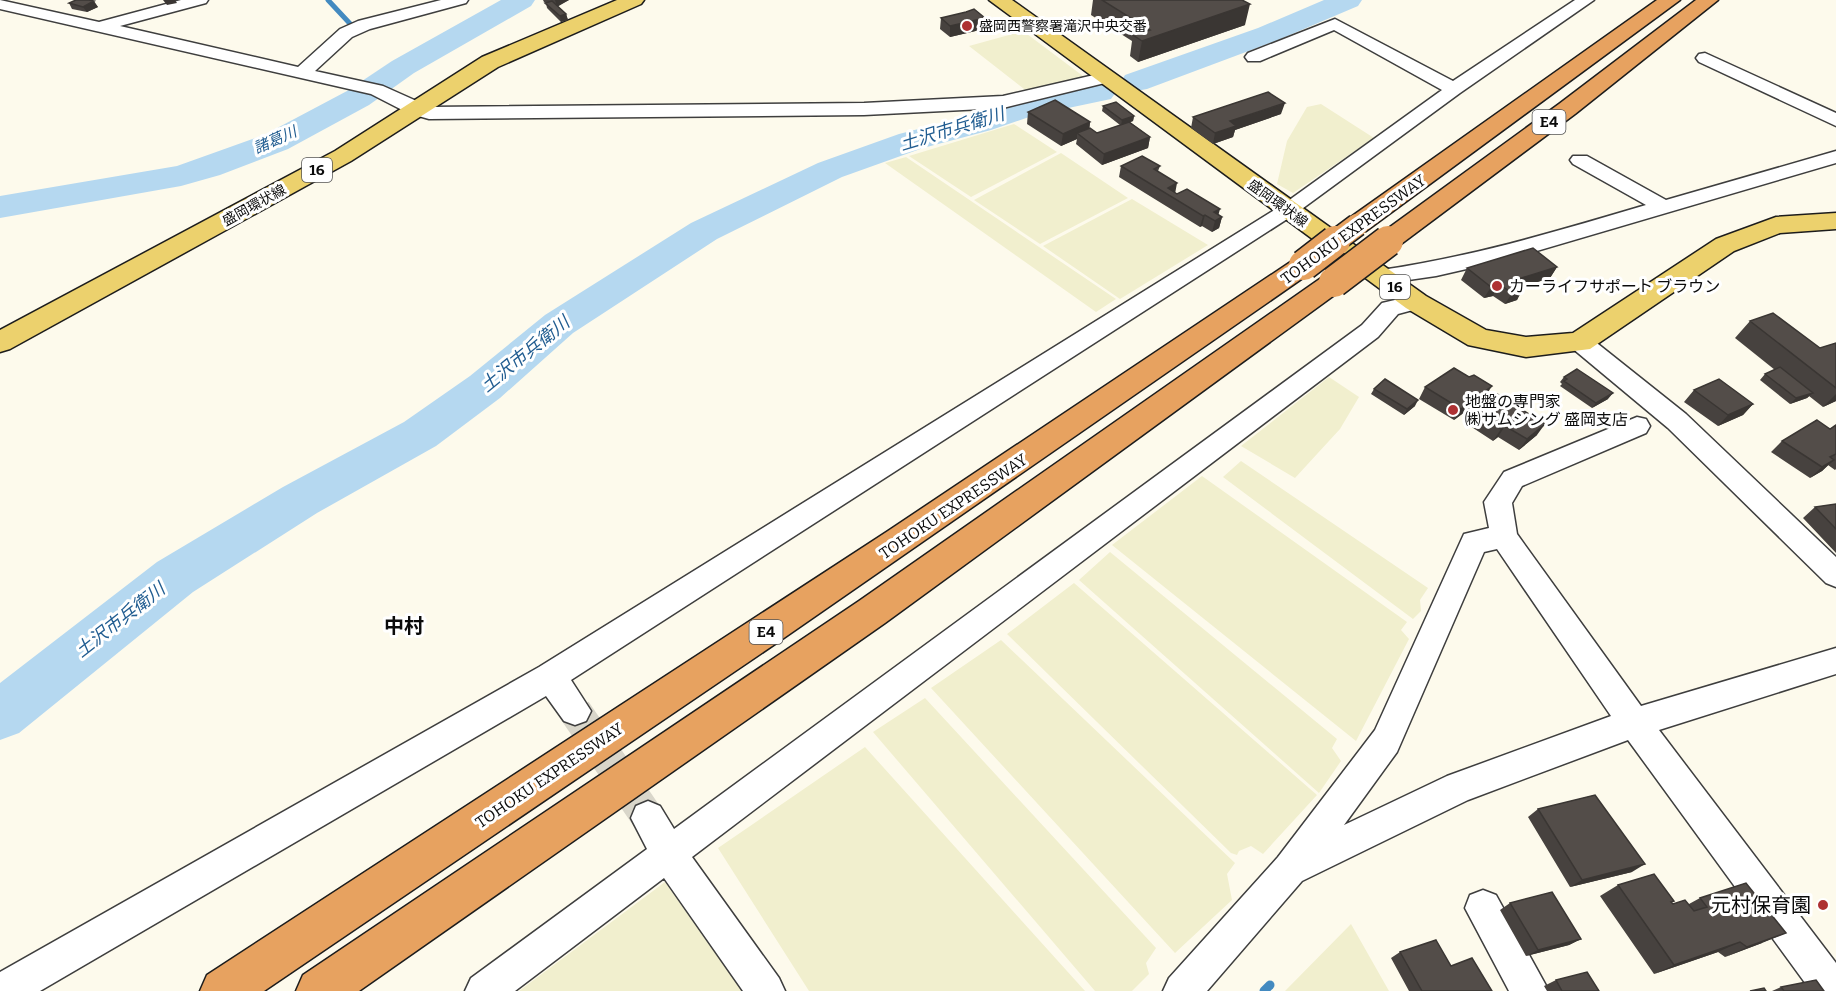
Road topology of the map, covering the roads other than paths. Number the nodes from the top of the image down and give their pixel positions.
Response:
1 (200, 0) edge
2 (460, 0) edge
3 (634, 0) edge
4 (999, 0) edge
5 (1586, 0) edge
6 (1670, 0) edge
7 (1708, 0) edge
8 (70, 5) edge
9 (5, 8) edge
10 (39, 13) junction
11 (97, 27) junction
12 (1254, 57) dead end
13 (1705, 58) dead end
14 (302, 73) junction
15 (1107, 77) junction
16 (1454, 89) junction
17 (415, 109) junction
18 (1836, 120) edge
19 (1836, 157) edge
20 (1580, 160) dead end
21 (1664, 207) junction
22 (1288, 210) junction
23 (1836, 221) edge
24 (1319, 273) junction
25 (1381, 277) junction
26 (1416, 302) junction
27 (0, 342) edge
28 (1580, 342) junction
29 (1637, 426) dead end
30 (1504, 537) junction
31 (1836, 575) edge
32 (1836, 661) edge
33 (550, 676) junction
34 (575, 711) tunnel mouth
35 (1634, 723) junction
36 (648, 818) tunnel mouth
37 (668, 853) junction
38 (1290, 868) junction
39 (1483, 908) dead end
40 (4, 991) edge
41 (223, 991) edge
42 (320, 991) edge
43 (484, 991) edge
44 (766, 991) edge
45 (1182, 991) edge
46 (1530, 991) edge
47 (1834, 991) edge

1 - 11 street
2 - 14 street
3 - 17 main road, 盛岡環状線 / 16
4 - 15 main road, 盛岡環状線 / 16
5 - 16 street
6 - 24 highway, TOHOKU EXPRESSWAY / E4, bridge
7 - 24 highway, TOHOKU EXPRESSWAY / E4, bridge
8 - 10 street
9 - 10 street
10 - 11 street
11 - 14 street
12 - 16 street
13 - 18 street
14 - 17 street
15 - 17 street
15 - 22 main road, 盛岡環状線 / 16
16 - 22 street
17 - 27 main road, 盛岡環状線 / 16
19 - 21 street
20 - 21 street
21 - 25 street
22 - 25 main road, 盛岡環状線 / 16
22 - 33 street
23 - 28 main road, 盛岡環状線 / 16
24 - 41 highway, TOHOKU EXPRESSWAY / E4
24 - 42 highway, TOHOKU EXPRESSWAY / E4
25 - 26 main road, 盛岡環状線 / 16
26 - 28 main road, 盛岡環状線 / 16
26 - 37 street
28 - 31 street
29 - 30 street
30 - 35 street
30 - 38 street
32 - 35 street
33 - 34 street
33 - 40 street
35 - 38 street
35 - 47 street
36 - 37 street
37 - 43 street
37 - 44 street
38 - 45 street
39 - 46 street

